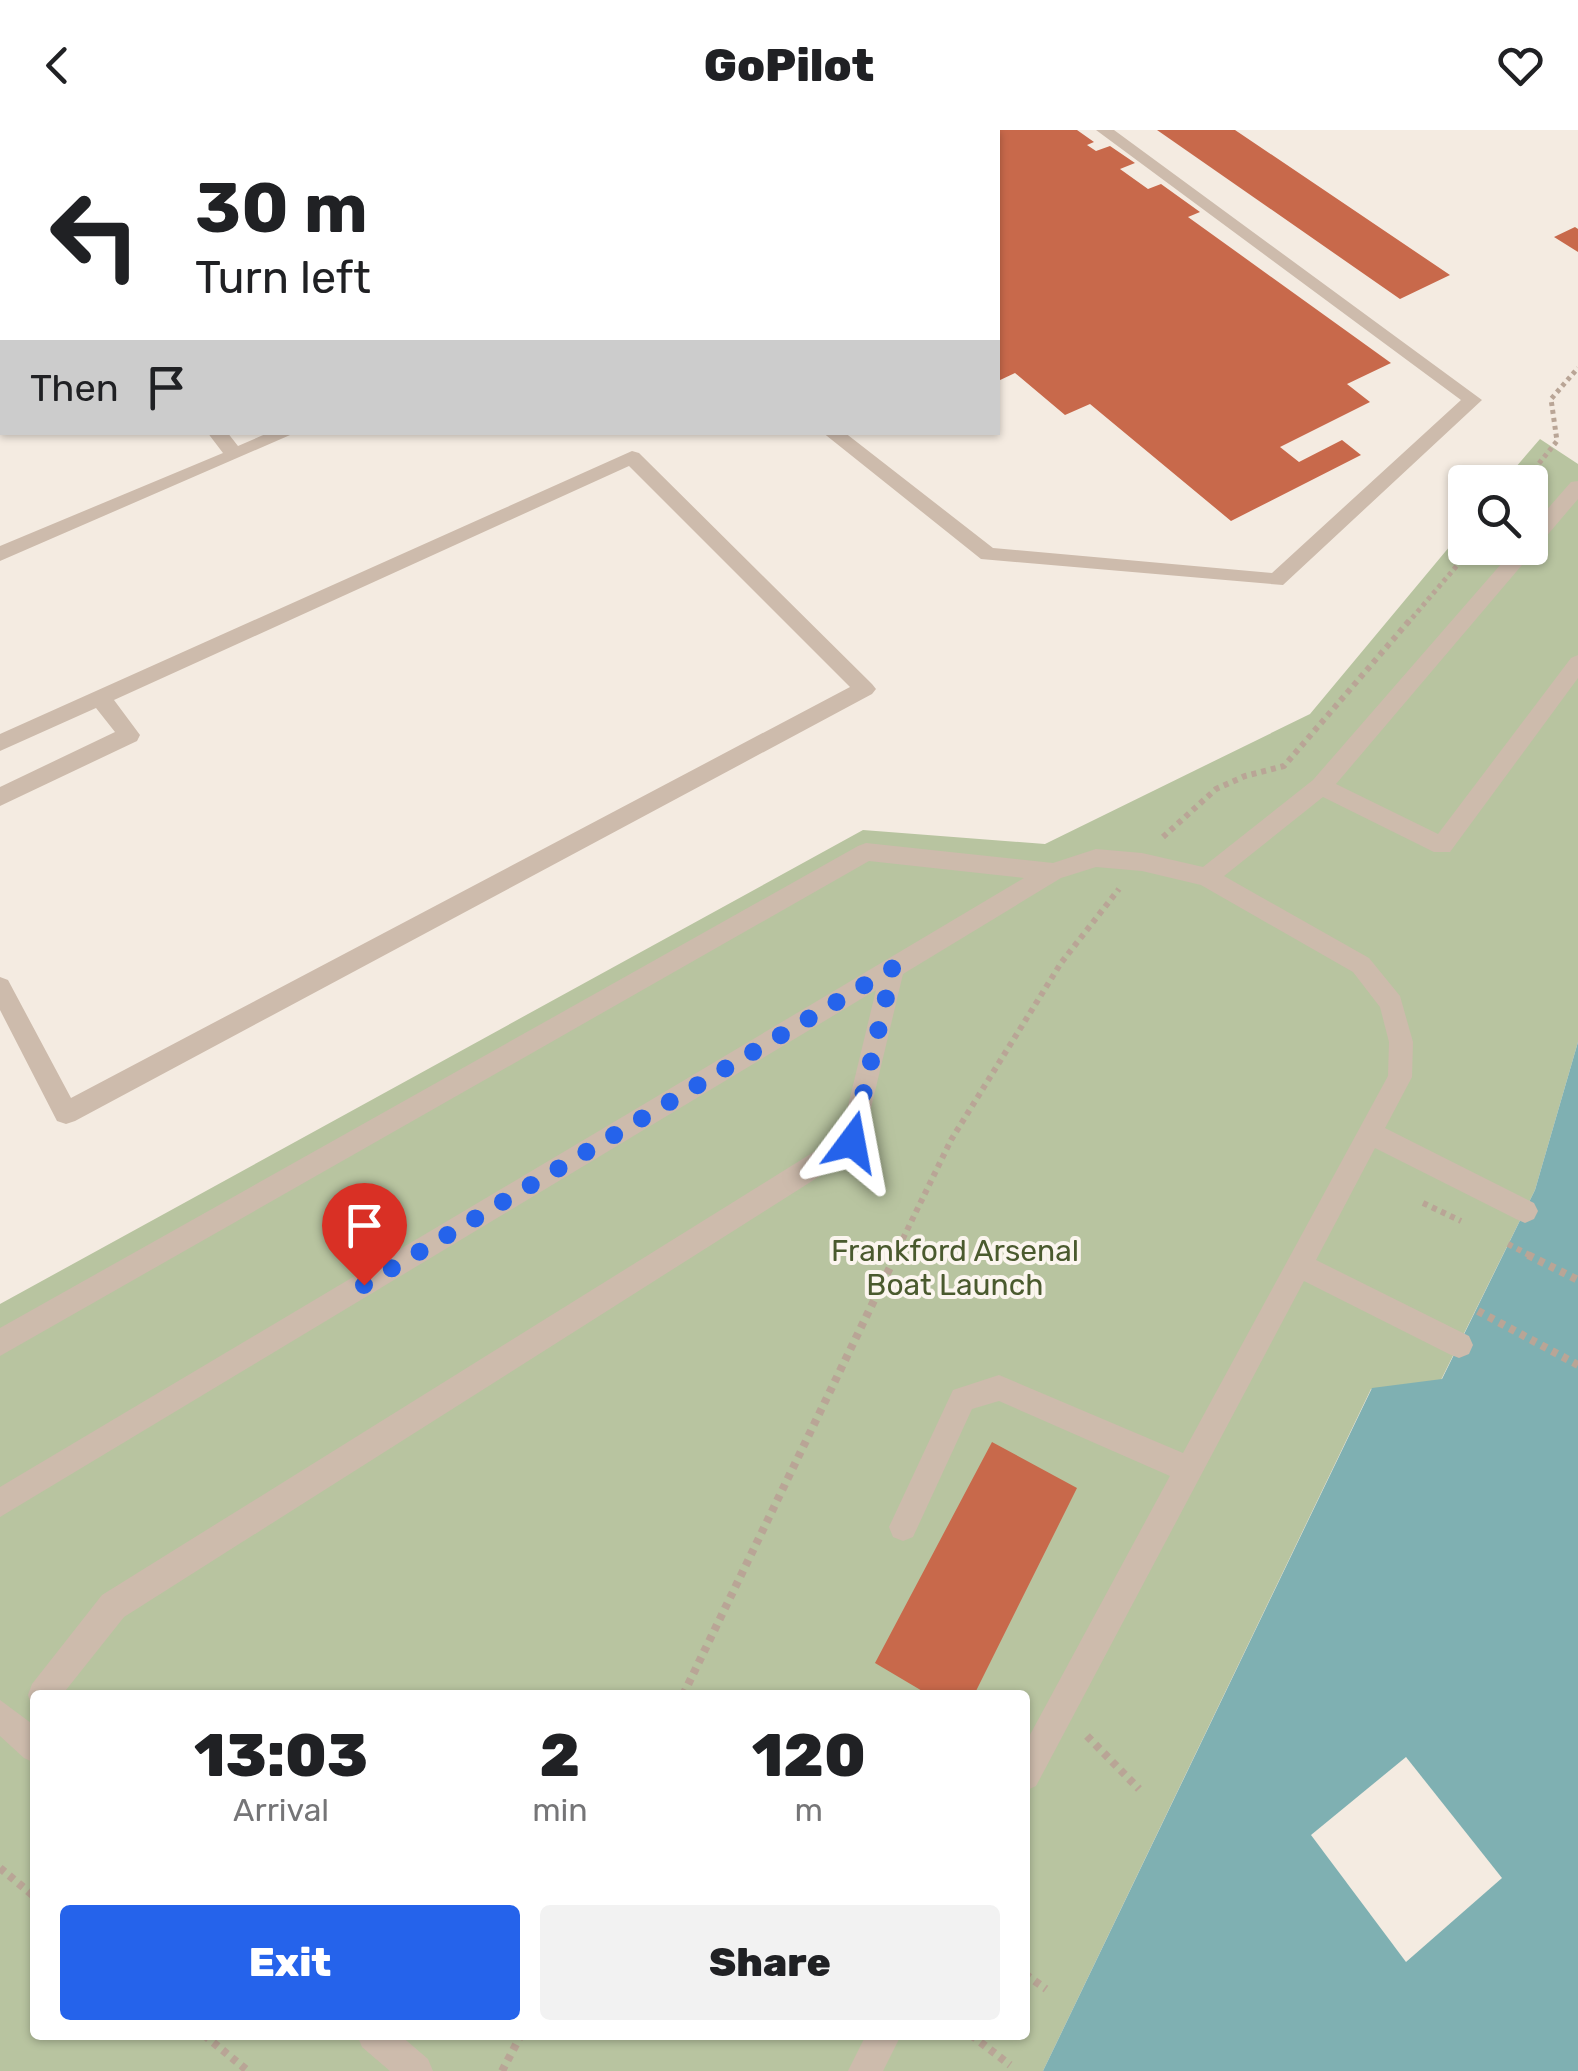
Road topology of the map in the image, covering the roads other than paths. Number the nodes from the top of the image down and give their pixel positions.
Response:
1 (1104, 130) edge
2 (218, 435) edge
3 (281, 435) edge
4 (835, 435) edge
5 (235, 455) junction
6 (1578, 486) edge
7 (1548, 521) edge
8 (0, 554) edge
9 (1511, 565) edge
10 (1578, 663) edge
11 (100, 698) junction
12 (0, 743) edge
13 (1320, 786) junction
14 (0, 797) edge
15 (1053, 872) junction
16 (1207, 877) junction
17 (893, 968) junction
18 (0, 986) edge
19 (1370, 1133) junction
20 (1525, 1211) dead end
21 (1300, 1266) junction
22 (0, 1343) edge
23 (1460, 1344) dead end
24 (1190, 1470) junction
25 (0, 1503) edge
26 (903, 1527) dead end
27 (47, 1690) edge
28 (1030, 1766) edge
29 (380, 2040) edge
30 (881, 2040) edge
31 (416, 2071) edge
32 (865, 2071) edge

1 - 4 lane
2 - 5 lane
3 - 5 lane
5 - 8 lane
6 - 7 lane
9 - 13 lane
10 - 13 lane
11 - 12 lane
11 - 14 lane
11 - 18 lane
13 - 16 lane
15 - 16 lane
15 - 17 lane
15 - 22 lane
16 - 19 lane
17 - 25 lane
17 - 27 lane
19 - 20 lane
19 - 21 lane
21 - 23 lane
21 - 24 lane
24 - 26 lane
24 - 28 lane
29 - 31 lane
30 - 32 lane

